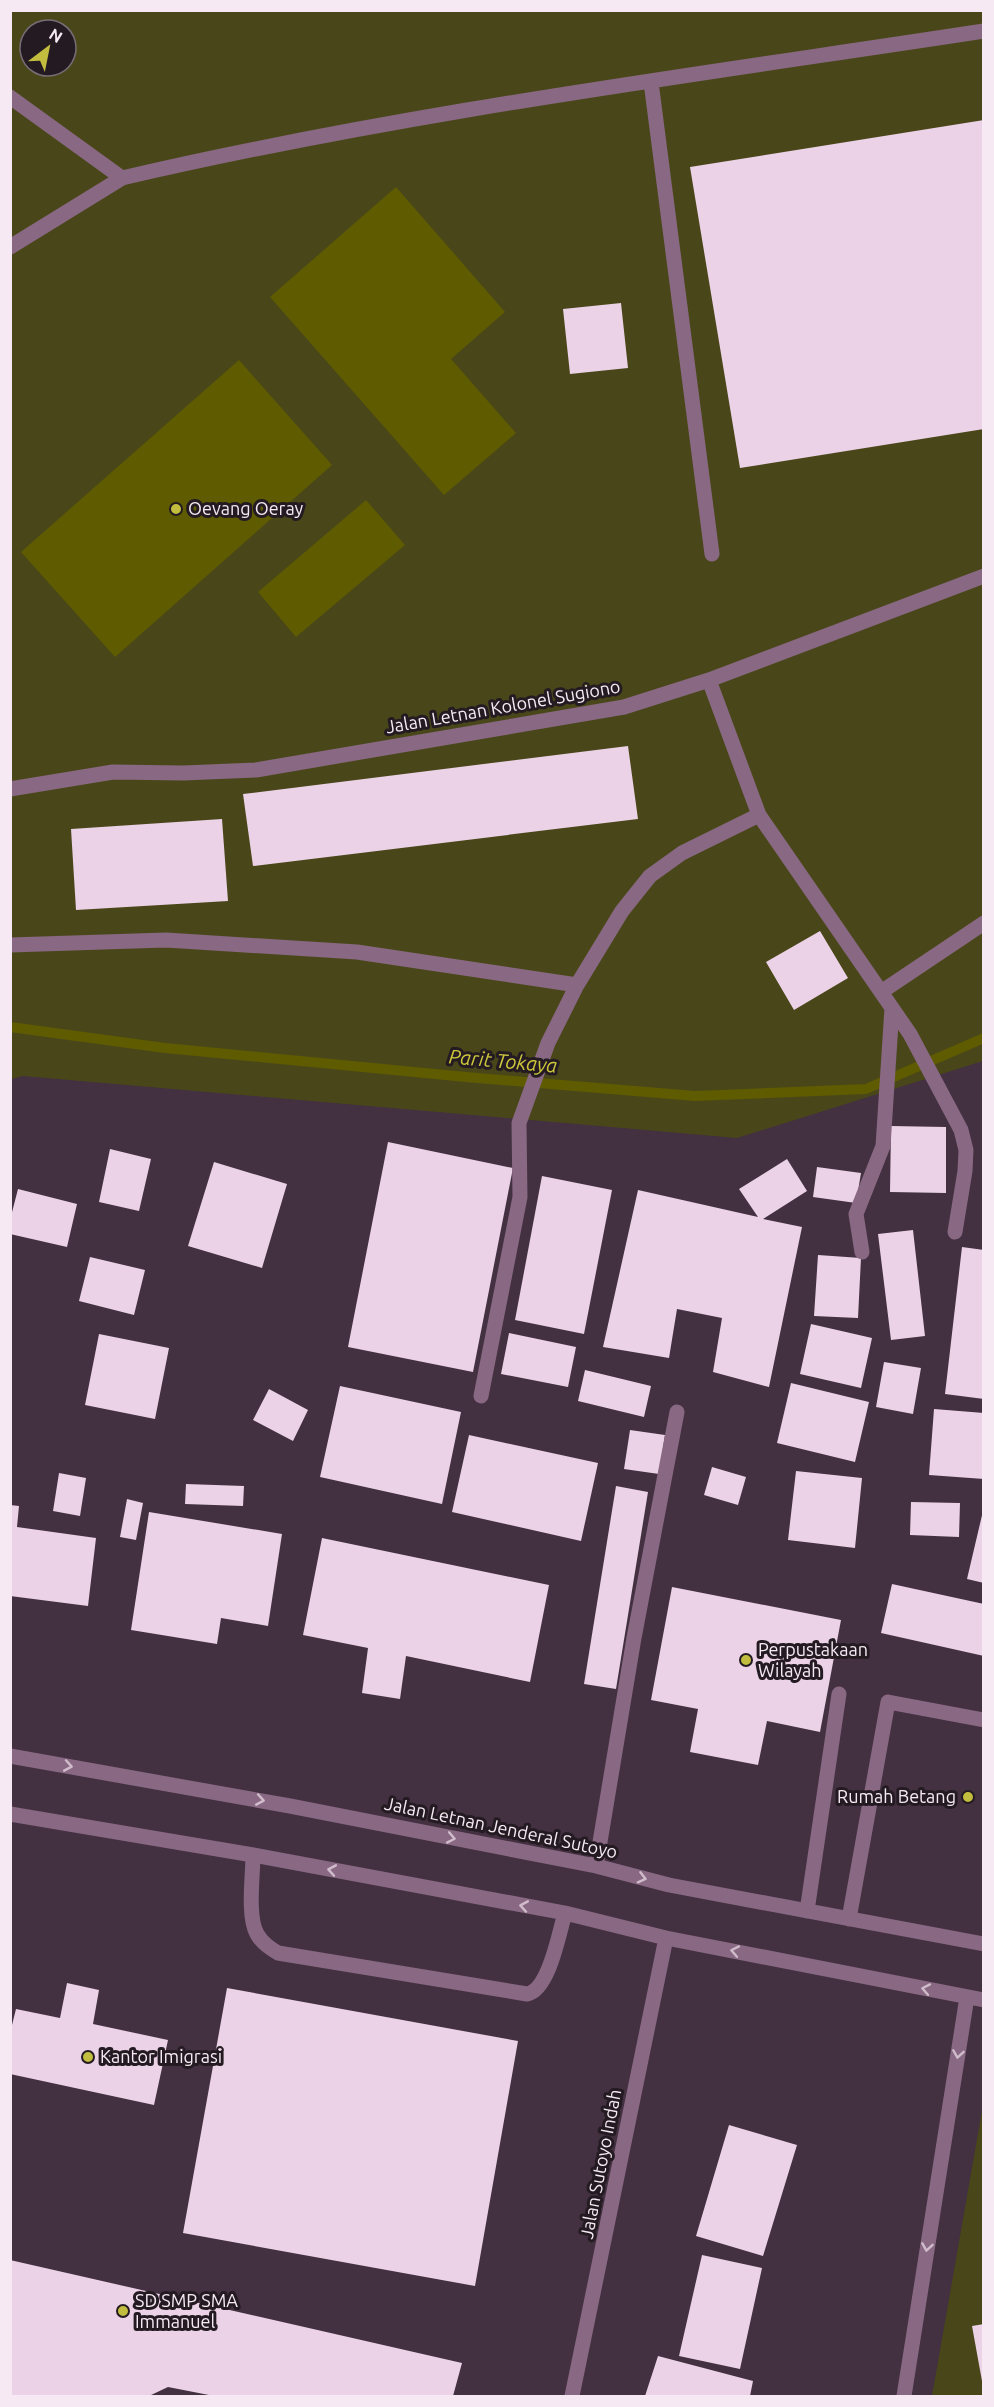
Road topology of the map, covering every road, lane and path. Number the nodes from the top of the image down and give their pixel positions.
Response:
1 (984, 31) edge
2 (651, 82) junction
3 (10, 97) edge
4 (122, 178) junction
5 (10, 247) edge
6 (712, 554) dead end
7 (984, 576) edge
8 (709, 680) junction
9 (10, 789) edge
10 (759, 815) junction
11 (984, 923) edge
12 (10, 945) edge
13 (577, 986) junction
14 (881, 992) junction
15 (892, 1008) junction
16 (955, 1232) dead end
17 (862, 1252) dead end
18 (481, 1396) dead end
19 (677, 1412) dead end
20 (839, 1694) dead end
21 (984, 1720) edge
22 (10, 1756) edge
23 (10, 1814) edge
24 (253, 1855) junction
25 (596, 1866) junction
26 (807, 1911) junction
27 (566, 1913) junction
28 (849, 1919) junction
29 (666, 1938) junction
30 (984, 1944) edge
31 (967, 1997) junction
32 (984, 2000) edge
33 (572, 2397) edge
34 (904, 2397) edge

1 - 2 street
2 - 4 street
2 - 6 street
3 - 4 street
4 - 5 street
7 - 8 street, Jalan Letnan Kolonel Sugiono
8 - 9 street, Jalan Letnan Kolonel Sugiono
8 - 10 street
10 - 13 street
10 - 14 street
11 - 14 street
12 - 13 street
13 - 18 street
14 - 15 street
15 - 16 street
15 - 17 street
19 - 25 street
20 - 26 street
21 - 28 street
22 -> 25 street, Jalan Letnan Jenderal Sutoyo
23 - 24 street
27 -> 24 street
24 - 27 street
25 -> 26 street, Jalan Letnan Jenderal Sutoyo
26 - 28 street, Jalan Letnan Jenderal Sutoyo
27 - 29 street
28 - 30 street, Jalan Letnan Jenderal Sutoyo
31 -> 29 street
29 - 33 street, Jalan Sutoyo Indah
31 - 32 street
31 -> 34 street

